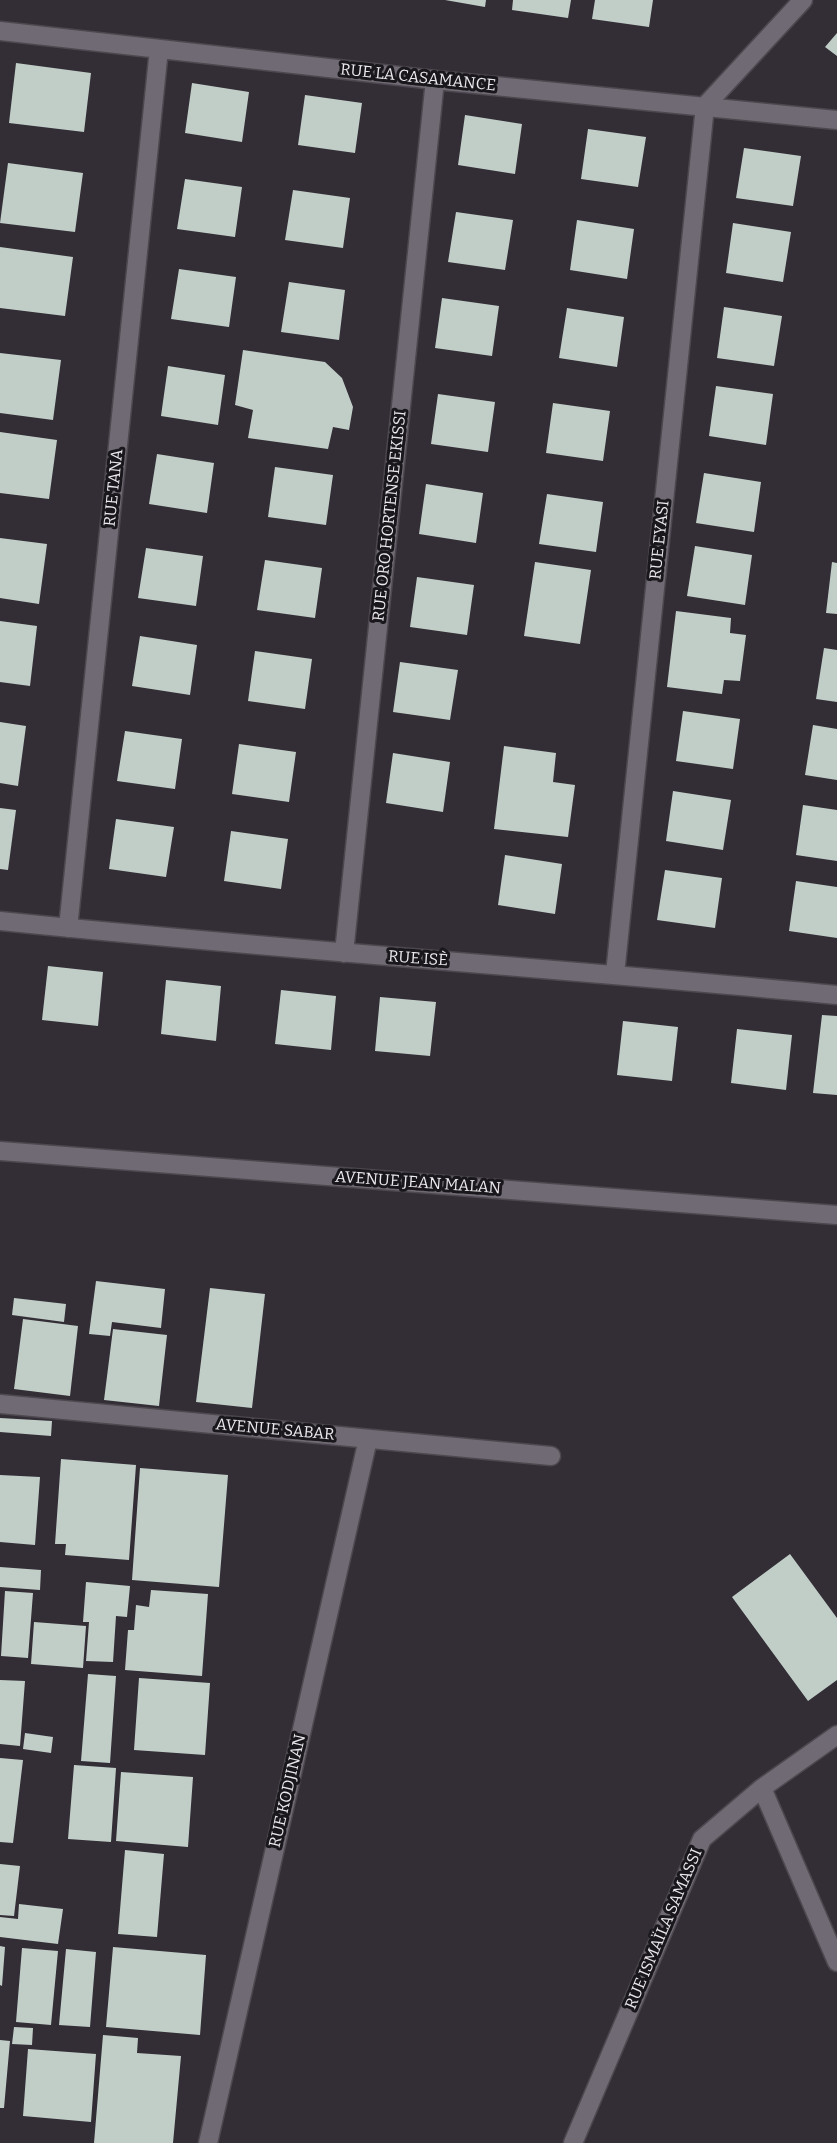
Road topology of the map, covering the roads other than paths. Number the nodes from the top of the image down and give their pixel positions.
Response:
1 (803, 0) edge
2 (0, 31) edge
3 (159, 49) junction
4 (435, 80) junction
5 (705, 106) junction
6 (837, 120) edge
7 (0, 921) edge
8 (68, 928) junction
9 (344, 953) junction
10 (615, 974) junction
11 (837, 995) edge
12 (0, 1151) edge
13 (837, 1215) edge
14 (0, 1404) edge
15 (368, 1439) junction
16 (551, 1456) dead end
17 (837, 1735) edge
18 (762, 1788) junction
19 (837, 1962) edge
20 (208, 2143) edge
21 (573, 2143) edge

1 - 5 street
2 - 3 street, RUE LA CASAMANCE
3 - 4 street, RUE LA CASAMANCE
3 - 8 street, RUE TANA
4 - 5 street, RUE LA CASAMANCE
4 - 9 street, RUE ORO HORTENSE EKISSI
5 - 6 street, RUE LA CASAMANCE
5 - 10 street, RUE EYASI
7 - 8 street, RUE ISÈ
8 - 9 street, RUE ISÈ
9 - 10 street, RUE ISÈ
10 - 11 street, RUE ISÈ
12 - 13 street, AVENUE JEAN MALAN
14 - 15 street, AVENUE SABAR
15 - 16 street, AVENUE SABAR
15 - 20 street, RUE KODJINAN
17 - 18 street, RUE ISMAÏLA SAMASSI
18 - 19 street
18 - 21 street, RUE ISMAÏLA SAMASSI

